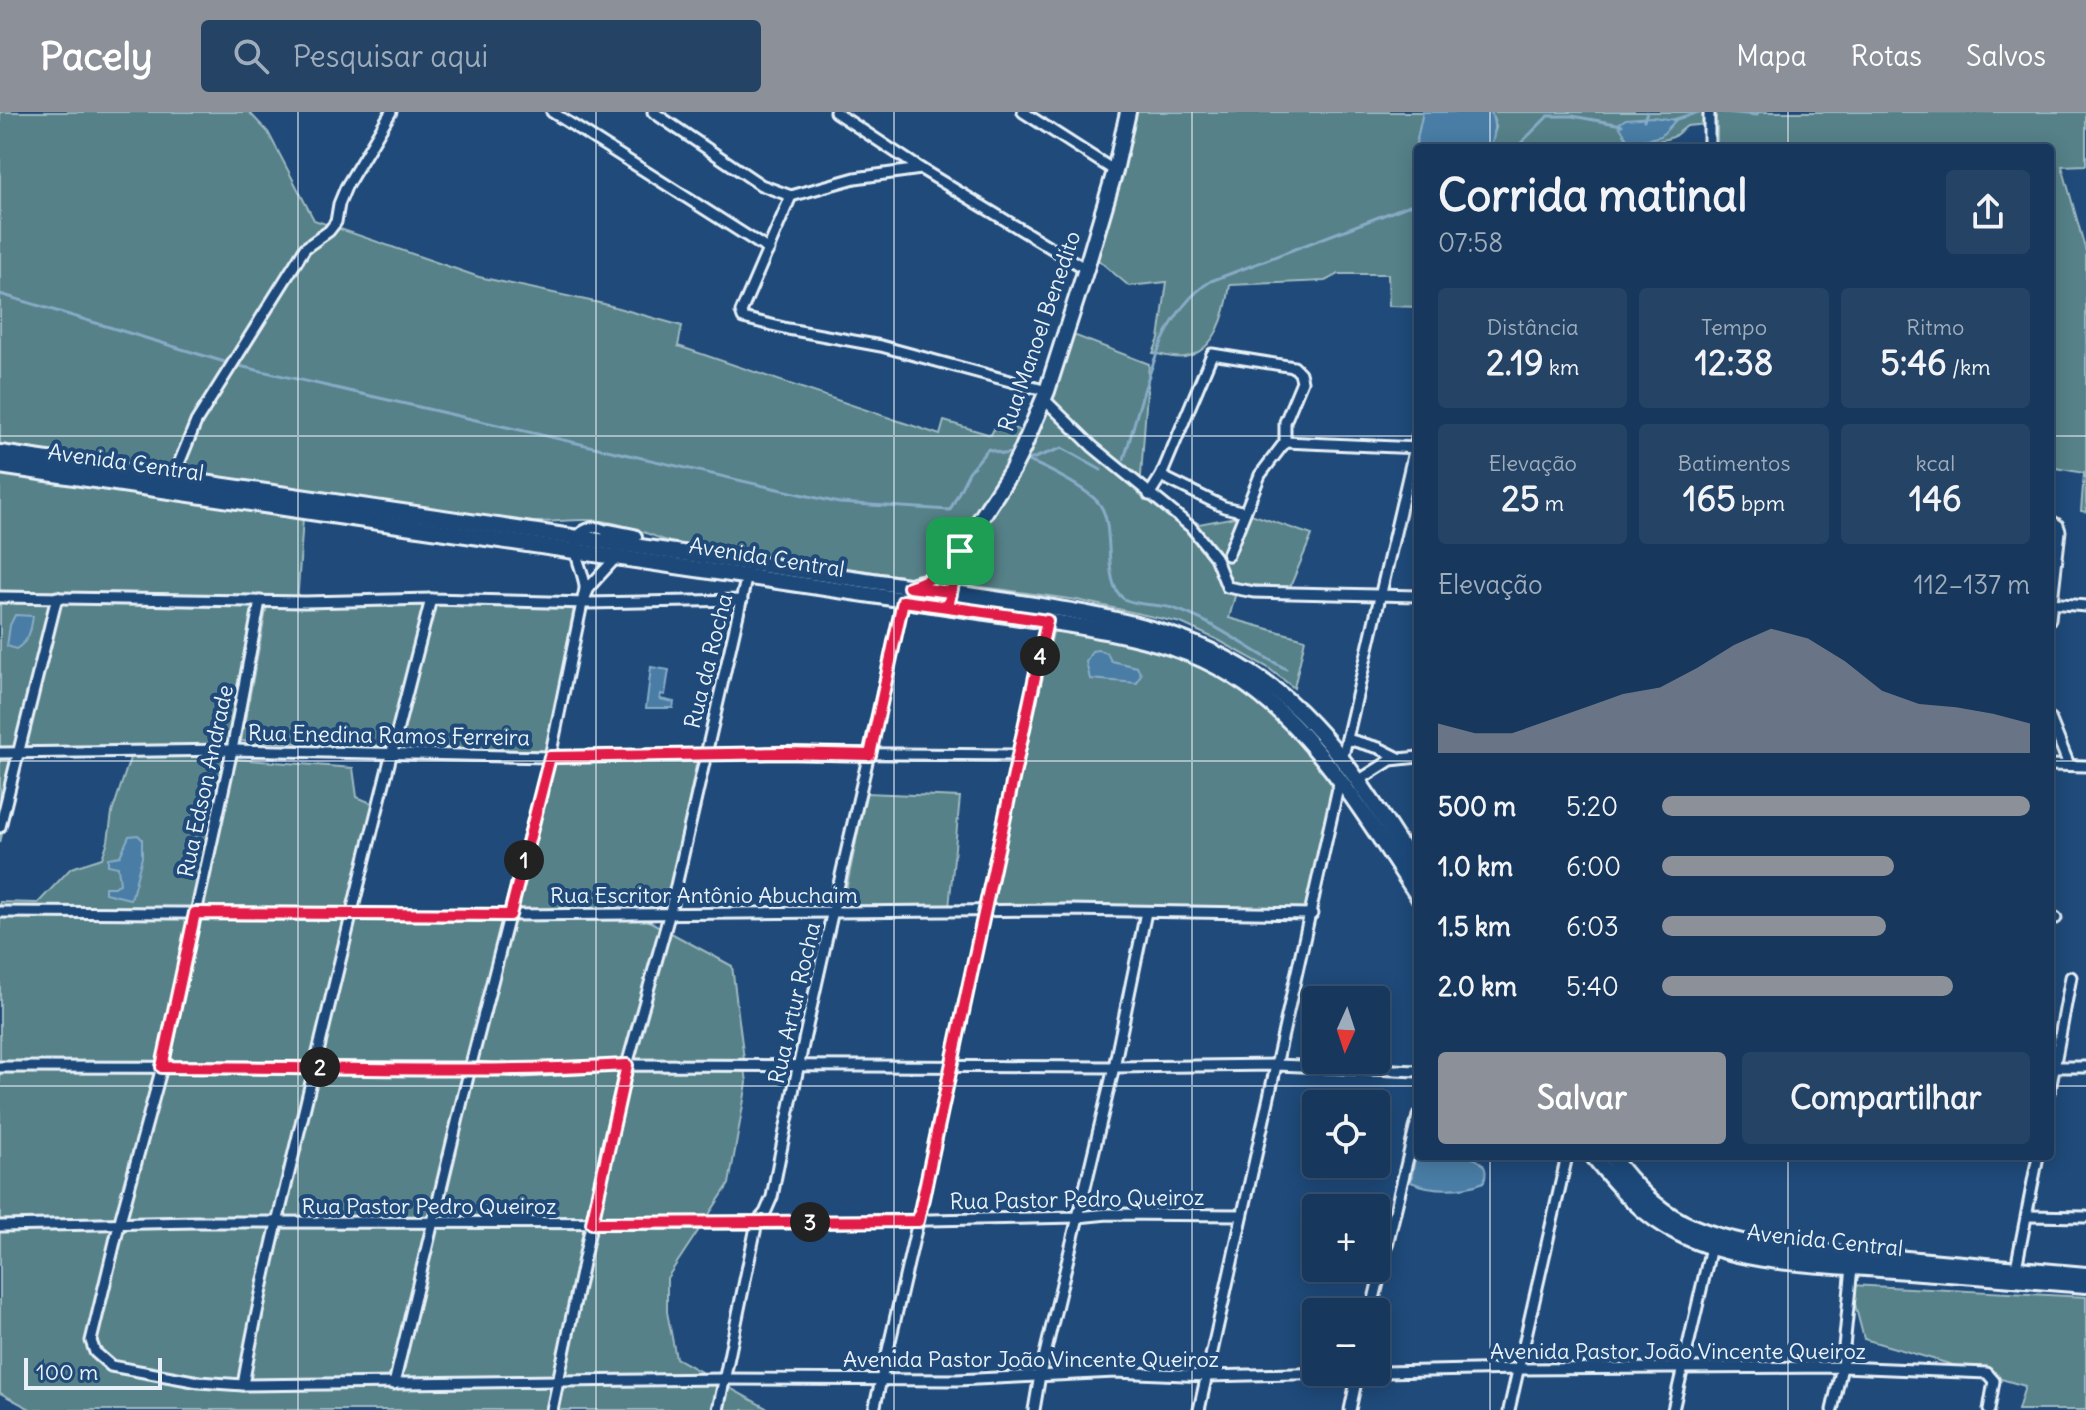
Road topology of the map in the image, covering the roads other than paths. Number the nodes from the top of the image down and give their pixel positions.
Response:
1 (391, 112) edge
2 (552, 112) edge
3 (653, 112) edge
4 (835, 112) edge
5 (1023, 112) edge
6 (1128, 112) edge
7 (1709, 112) edge
8 (1709, 144) edge
9 (921, 169) junction
10 (1115, 171) junction
11 (791, 196) junction
12 (769, 250) junction
13 (1086, 269) junction
14 (1046, 395) junction
15 (1285, 442) junction
16 (1414, 448) edge
17 (0, 453) edge
18 (1414, 457) edge
19 (0, 466) edge
20 (1161, 476) junction
21 (173, 478) junction
22 (1149, 495) junction
23 (1245, 512) junction
24 (2054, 522) edge
25 (532, 537) junction
26 (580, 545) junction
27 (612, 550) junction
28 (960, 551) junction
29 (1228, 555) dead end
30 (957, 568) junction
31 (747, 575) junction
32 (2054, 578) edge
33 (906, 594) junction
34 (1382, 594) junction
35 (968, 595) junction
36 (1414, 596) edge
37 (0, 597) edge
38 (57, 597) junction
39 (431, 599) junction
40 (742, 600) junction
41 (950, 600) junction
42 (260, 601) junction
43 (2054, 601) edge
44 (583, 602) junction
45 (2086, 606) edge
46 (1047, 621) junction
47 (2054, 728) edge
48 (1347, 739) junction
49 (232, 750) junction
50 (0, 753) edge
51 (17, 753) junction
52 (391, 753) junction
53 (704, 754) junction
54 (870, 755) junction
55 (1018, 755) junction
56 (550, 757) junction
57 (1414, 757) edge
58 (1399, 758) junction
59 (1342, 760) junction
60 (2054, 765) edge
61 (2069, 765) junction
62 (2086, 766) edge
63 (1340, 779) junction
64 (1358, 781) junction
65 (0, 827) edge
66 (1414, 866) edge
67 (1414, 890) edge
68 (0, 912) edge
69 (350, 912) junction
70 (670, 912) junction
71 (834, 912) junction
72 (984, 912) junction
73 (1146, 912) junction
74 (195, 913) junction
75 (1312, 914) junction
76 (510, 915) junction
77 (2071, 977) dead end
78 (2054, 1058) edge
79 (627, 1065) junction
80 (1277, 1065) junction
81 (797, 1066) junction
82 (952, 1066) junction
83 (0, 1067) edge
84 (162, 1067) junction
85 (315, 1067) junction
86 (1114, 1067) junction
87 (2054, 1067) edge
88 (2086, 1067) edge
89 (470, 1068) junction
90 (1414, 1071) edge
91 (1414, 1133) edge
92 (1566, 1160) edge
93 (1596, 1160) edge
94 (1614, 1160) edge
95 (2037, 1160) edge
96 (1242, 1215) junction
97 (2028, 1216) junction
98 (1078, 1217) junction
99 (2086, 1217) edge
100 (918, 1221) junction
101 (757, 1222) junction
102 (592, 1223) junction
103 (276, 1224) junction
104 (432, 1224) junction
105 (119, 1225) junction
106 (0, 1226) edge
107 (1711, 1247) junction
108 (1852, 1267) junction
109 (2016, 1268) junction
110 (2086, 1275) edge
111 (2086, 1285) edge
112 (1374, 1298) edge
113 (91, 1341) joint
114 (1842, 1367) junction
115 (1518, 1369) junction
116 (1681, 1369) junction
117 (1390, 1371) edge
118 (1302, 1373) edge
119 (1040, 1375) junction
120 (1207, 1376) junction
121 (881, 1378) junction
122 (724, 1379) junction
123 (558, 1380) junction
124 (394, 1384) junction
125 (243, 1385) junction
126 (1355, 1386) edge
127 (552, 1410) edge
128 (718, 1410) edge
129 (874, 1410) edge
130 (1034, 1410) edge
131 (1199, 1410) edge
132 (1350, 1410) edge
133 (1509, 1410) edge
134 (1673, 1410) edge
135 (1832, 1410) edge
136 (1989, 1410) edge

1 - 21 street
2 - 12 street
3 - 11 street
4 - 9 street
5 - 10 street
6 - 10 main road, Rua Manoel Benedito
7 - 8 street
9 - 11 street
9 - 13 street
10 - 13 main road, Rua Manoel Benedito
11 - 12 street
12 - 14 street
13 - 14 main road, Rua Manoel Benedito
14 - 22 street
14 - 28 main road, Rua Manoel Benedito
15 - 16 street
15 - 20 street
15 - 23 street
17 - 21 main road, Avenida Central
18 - 34 street
19 - 25 main road, Avenida Central
20 - 22 street
20 - 23 street
21 - 25 main road, Avenida Central
22 - 34 street
23 - 29 street
24 - 32 street
25 - 26 main road, Avenida Central
25 - 26 main road
26 - 27 main road, Avenida Central
26 - 27 street
26 - 44 street
27 - 31 main road, Avenida Central
27 - 33 main road, Avenida Central
27 - 44 street
28 - 30 main road, Rua Manoel Benedito
28 - 33 main road, Rua Manoel Benedito
30 - 35 main road
30 - 41 main road, Rua Manoel Benedito
31 - 33 main road, Avenida Central
31 - 40 street, Rua da Rocha
33 - 41 main road, Avenida Central
33 - 54 street, Rua Artur Rocha
34 - 36 street
34 - 48 street
35 - 41 main road, Avenida Central
35 - 59 main road, Avenida Central
37 - 38 street
38 - 42 street
38 - 51 street
39 - 42 street
39 - 44 street
39 - 52 street
40 - 44 street
40 - 53 street, Rua da Rocha
41 - 46 main road, Avenida Central
42 - 49 street, Rua Edson Andrade
43 - 45 street
44 - 56 street
46 - 55 street
46 - 63 main road, Avenida Central
47 - 61 street
48 - 58 street
48 - 59 street
49 - 51 street, Rua Enedina Ramos Ferreira
49 - 52 street, Rua Enedina Ramos Ferreira
49 - 74 street, Rua Edson Andrade
50 - 51 street, Rua Enedina Ramos Ferreira
51 - 65 street
52 - 56 street, Rua Enedina Ramos Ferreira
52 - 69 street
53 - 54 street, Rua Enedina Ramos Ferreira
53 - 56 street, Rua Enedina Ramos Ferreira
53 - 70 street, Rua da Rocha
54 - 55 street, Rua Enedina Ramos Ferreira
54 - 71 street, Rua Artur Rocha
55 - 72 street
56 - 76 street
57 - 58 street
58 - 64 street
59 - 64 main road, Avenida Central
60 - 61 street
61 - 62 street
63 - 67 main road, Avenida Central
63 - 75 street
64 - 66 main road, Avenida Central
68 - 74 street, Rua Escritor Antônio Abuchaim
69 - 74 street, Rua Escritor Antônio Abuchaim
69 - 76 street, Rua Escritor Antônio Abuchaim
69 - 85 street
70 - 71 street, Rua Escritor Antônio Abuchaim
70 - 76 street, Rua Escritor Antônio Abuchaim
70 - 79 street, Rua da Rocha
71 - 72 street, Rua Escritor Antônio Abuchaim
71 - 81 street, Rua Artur Rocha
72 - 73 street, Rua Escritor Antônio Abuchaim
72 - 82 street
73 - 75 street, Rua Escritor Antônio Abuchaim
73 - 86 street
74 - 84 street, Rua Edson Andrade
75 - 80 street
76 - 89 street
77 - 78 street
79 - 81 street
79 - 89 street
79 - 102 street, Rua da Rocha
80 - 86 street
80 - 90 street
80 - 96 street
81 - 82 street
81 - 101 street, Rua Artur Rocha
82 - 86 street
82 - 100 street
83 - 84 street
84 - 85 street
84 - 105 street, Rua Edson Andrade
85 - 89 street
85 - 103 street
86 - 98 street
87 - 88 street
89 - 104 street
91 - 112 street
92 - 115 street
93 - 107 main road, Avenida Central
94 - 109 main road, Avenida Central
95 - 97 street
96 - 98 street, Rua Pastor Pedro Queiroz
96 - 120 street
97 - 99 street
97 - 109 street
98 - 100 street, Rua Pastor Pedro Queiroz
98 - 119 street
100 - 101 street, Rua Pastor Pedro Queiroz
100 - 121 street
101 - 102 street, Rua Pastor Pedro Queiroz
101 - 122 street, Rua Artur Rocha
102 - 104 street, Rua Pastor Pedro Queiroz
102 - 123 street, Rua da Rocha
103 - 104 street, Rua Pastor Pedro Queiroz
103 - 105 street, Rua Pastor Pedro Queiroz
103 - 125 street
104 - 124 street
105 - 106 street, Rua Pastor Pedro Queiroz
105 - 113 street, Rua Edson Andrade
107 - 108 main road, Avenida Central
107 - 116 street
108 - 111 main road, Avenida Central
108 - 114 street
109 - 110 main road, Avenida Central
113 - 125 street, Avenida Pastor João Vincente Queiroz
114 - 116 street, Avenida Pastor João Vincente Queiroz
114 - 135 street
114 - 136 street, Avenida Pastor João Vincente Queiroz
115 - 116 street, Avenida Pastor João Vincente Queiroz
115 - 117 street, Avenida Pastor João Vincente Queiroz
115 - 133 street
116 - 134 street
118 - 120 street, Avenida Pastor João Vincente Queiroz
119 - 120 street, Avenida Pastor João Vincente Queiroz
119 - 121 street, Avenida Pastor João Vincente Queiroz
119 - 130 street
120 - 131 street
121 - 122 street, Avenida Pastor João Vincente Queiroz
121 - 129 street
122 - 123 street, Avenida Pastor João Vincente Queiroz
122 - 128 street, Rua Artur Rocha
123 - 124 street, Avenida Pastor João Vincente Queiroz
123 - 127 street, Rua da Rocha
124 - 125 street, Avenida Pastor João Vincente Queiroz
126 - 132 street

